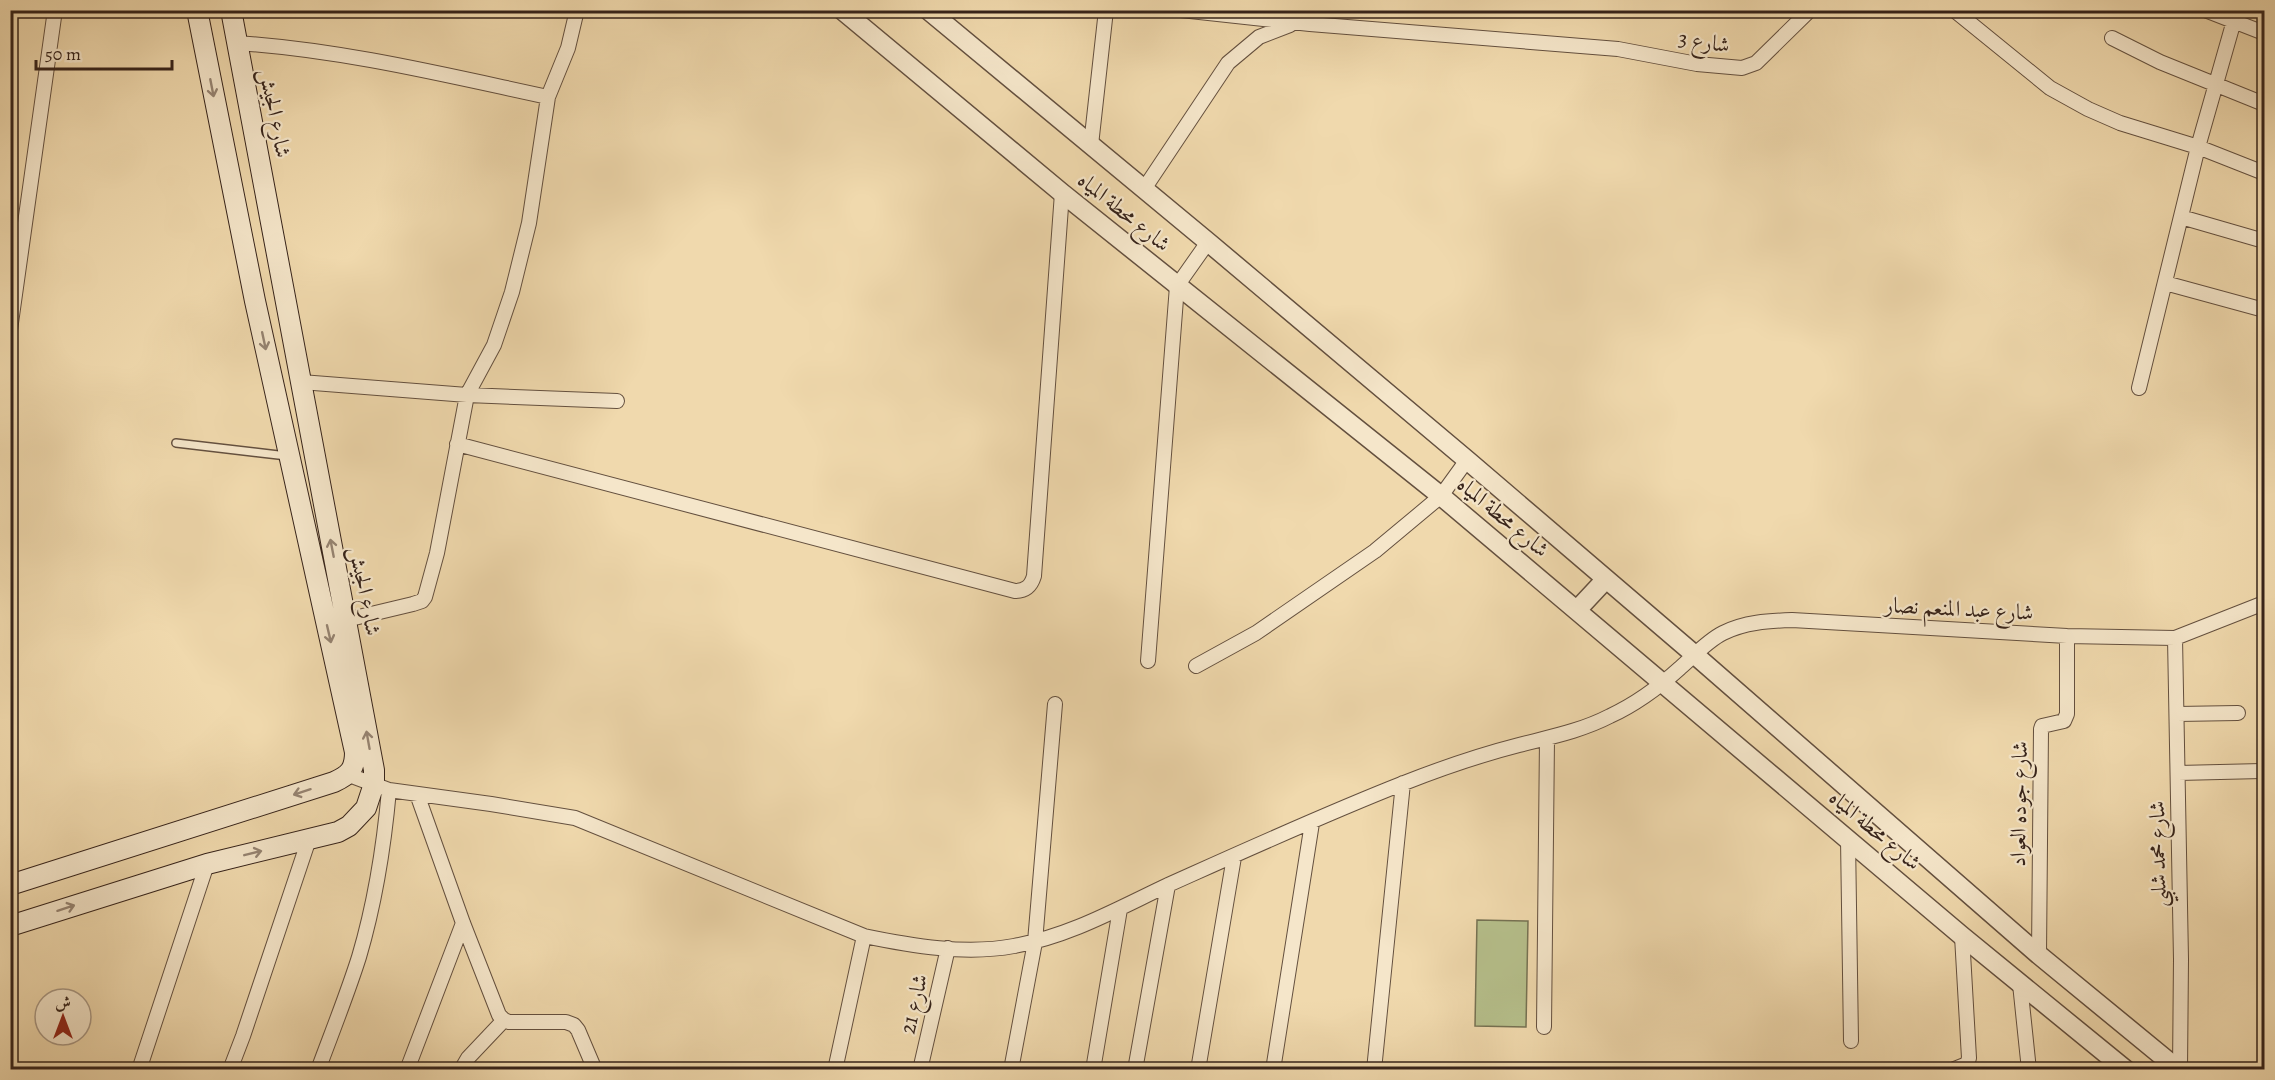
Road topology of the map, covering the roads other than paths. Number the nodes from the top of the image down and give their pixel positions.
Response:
1 (55, 10) edge
2 (197, 10) edge
3 (231, 10) edge
4 (577, 10) edge
5 (842, 10) edge
6 (928, 10) edge
7 (1106, 10) edge
8 (1181, 10) edge
9 (1810, 10) edge
10 (1954, 10) edge
11 (2205, 10) edge
12 (2235, 16) edge
13 (1310, 24) junction
14 (2265, 33) edge
15 (2112, 38) dead end
16 (237, 43) junction
17 (204, 48) junction
18 (2216, 86) junction
19 (548, 97) junction
20 (2265, 104) edge
21 (1091, 145) junction
22 (2198, 147) junction
23 (2265, 173) edge
24 (1144, 189) junction
25 (1062, 193) junction
26 (2181, 217) junction
27 (2265, 241) edge
28 (1208, 242) junction
29 (2165, 283) junction
30 (1177, 286) junction
31 (285, 295) junction
32 (255, 302) junction
33 (2265, 310) edge
34 (10, 330) edge
35 (301, 382) junction
36 (2139, 388) dead end
37 (467, 394) junction
38 (617, 400) dead end
39 (176, 443) dead end
40 (457, 444) junction
41 (289, 456) junction
42 (1467, 460) junction
43 (1441, 496) junction
44 (1606, 579) junction
45 (2265, 603) edge
46 (1577, 610) junction
47 (346, 620) junction
48 (2067, 636) junction
49 (2175, 639) junction
50 (1695, 655) junction
51 (1148, 661) dead end
52 (1196, 666) dead end
53 (1664, 683) junction
54 (1055, 704) dead end
55 (2238, 713) dead end
56 (2177, 714) junction
57 (1546, 738) junction
58 (2262, 771) dead end
59 (2178, 773) junction
60 (349, 775) junction
61 (1402, 783) junction
62 (382, 787) junction
63 (417, 794) junction
64 (1312, 823) junction
65 (309, 839) junction
66 (1848, 839) junction
67 (1234, 857) junction
68 (207, 864) junction
69 (10, 885) edge
70 (1168, 885) junction
71 (1120, 909) junction
72 (463, 923) junction
73 (10, 926) edge
74 (864, 936) junction
75 (1962, 936) junction
76 (1035, 942) junction
77 (948, 948) junction
78 (2039, 955) junction
79 (2020, 984) junction
80 (504, 1020) junction
81 (1544, 1027) dead end
82 (1851, 1041) dead end
83 (139, 1070) edge
84 (230, 1070) edge
85 (318, 1070) edge
86 (407, 1070) edge
87 (461, 1070) edge
88 (595, 1070) edge
89 (835, 1070) edge
90 (920, 1070) edge
91 (1011, 1070) edge
92 (1093, 1070) edge
93 (1135, 1070) edge
94 (1198, 1070) edge
95 (1273, 1070) edge
96 (1374, 1070) edge
97 (1952, 1070) edge
98 (2029, 1070) edge
99 (2126, 1070) edge
100 (2180, 1070) edge

1 - 34 street
2 - 17 main road, شارع الجيش
3 - 16 main road, شارع الجيش
4 - 19 street
5 - 25 street, شارع محطة المياه
6 - 21 street, شارع محطة المياه
7 - 21 street
8 - 13 street, شارع 3
9 - 13 street, شارع 3
10 - 22 street
11 - 12 street
12 - 14 street
12 - 18 street
13 - 24 street
15 - 18 street
16 - 17 main road
16 - 19 street
16 - 31 main road, شارع الجيش
17 -> 32 main road, شارع الجيش
18 - 20 street
18 - 22 street
19 - 37 street
21 - 24 street, شارع محطة المياه
22 - 23 street
22 - 26 street
24 - 28 street, شارع محطة المياه
25 - 30 street, شارع محطة المياه
25 - 40 street
26 - 27 street
26 - 29 street
28 - 30 street
28 - 42 street, شارع محطة المياه
29 - 33 street
29 - 36 street
30 - 43 street, شارع محطة المياه
30 - 51 street
31 - 32 main road
31 - 35 main road, شارع الجيش
32 -> 41 main road, شارع الجيش
35 - 37 street
47 -> 35 main road, شارع الجيش
37 - 38 street
37 - 40 street
39 - 41 lane
40 - 47 street
41 -> 60 main road, شارع الجيش
42 - 43 street
42 - 44 street, شارع محطة المياه
43 - 46 street, شارع محطة المياه
43 - 52 street
44 - 46 street
44 - 50 street, شارع محطة المياه
45 - 49 street, شارع عبد المنعم نصار
46 - 53 street, شارع محطة المياه
62 -> 47 main road, شارع الجيش
48 - 49 street, شارع عبد المنعم نصار
48 - 50 street, شارع عبد المنعم نصار
48 - 78 street, شارع جوده العواد
49 - 56 street, شارع محمد شلبي
50 - 53 street, شارع عبد المنعم نصار
50 - 78 street, شارع محطة المياه
53 - 57 street, شارع عبد المنعم نصار
53 - 66 street, شارع محطة المياه
54 - 76 street
55 - 56 street
56 - 59 street, شارع محمد شلبي
57 - 61 street, شارع عبد المنعم نصار
57 - 81 street
58 - 59 street
59 - 100 street, شارع محمد شلبي
60 - 62 street, شارع عبد المنعم نصار
60 -> 69 main road
61 - 64 street, شارع عبد المنعم نصار
61 - 96 street
62 - 63 street, شارع عبد المنعم نصار
62 - 65 main road, شارع الجيش
62 - 85 street
63 - 72 street
63 - 74 street, شارع عبد المنعم نصار
64 - 67 street, شارع عبد المنعم نصار
64 - 95 street
68 -> 65 main road, شارع الجيش
65 - 84 street
66 - 75 street, شارع محطة المياه
66 - 82 street
67 - 70 street, شارع عبد المنعم نصار
67 - 94 street
73 -> 68 main road, شارع الجيش
68 - 83 street
70 - 71 street, شارع عبد المنعم نصار
70 - 93 street
71 - 76 street, شارع عبد المنعم نصار
71 - 92 street
72 - 80 street
72 - 86 street
74 - 77 street, شارع عبد المنعم نصار
74 - 89 street
75 - 79 street, شارع محطة المياه
75 - 97 street
76 - 77 street, شارع عبد المنعم نصار
76 - 91 street
77 - 90 street, شارع 21
78 - 100 street, شارع محطة المياه
79 - 98 street
79 - 99 street, شارع محطة المياه
80 - 87 street
80 - 88 street

